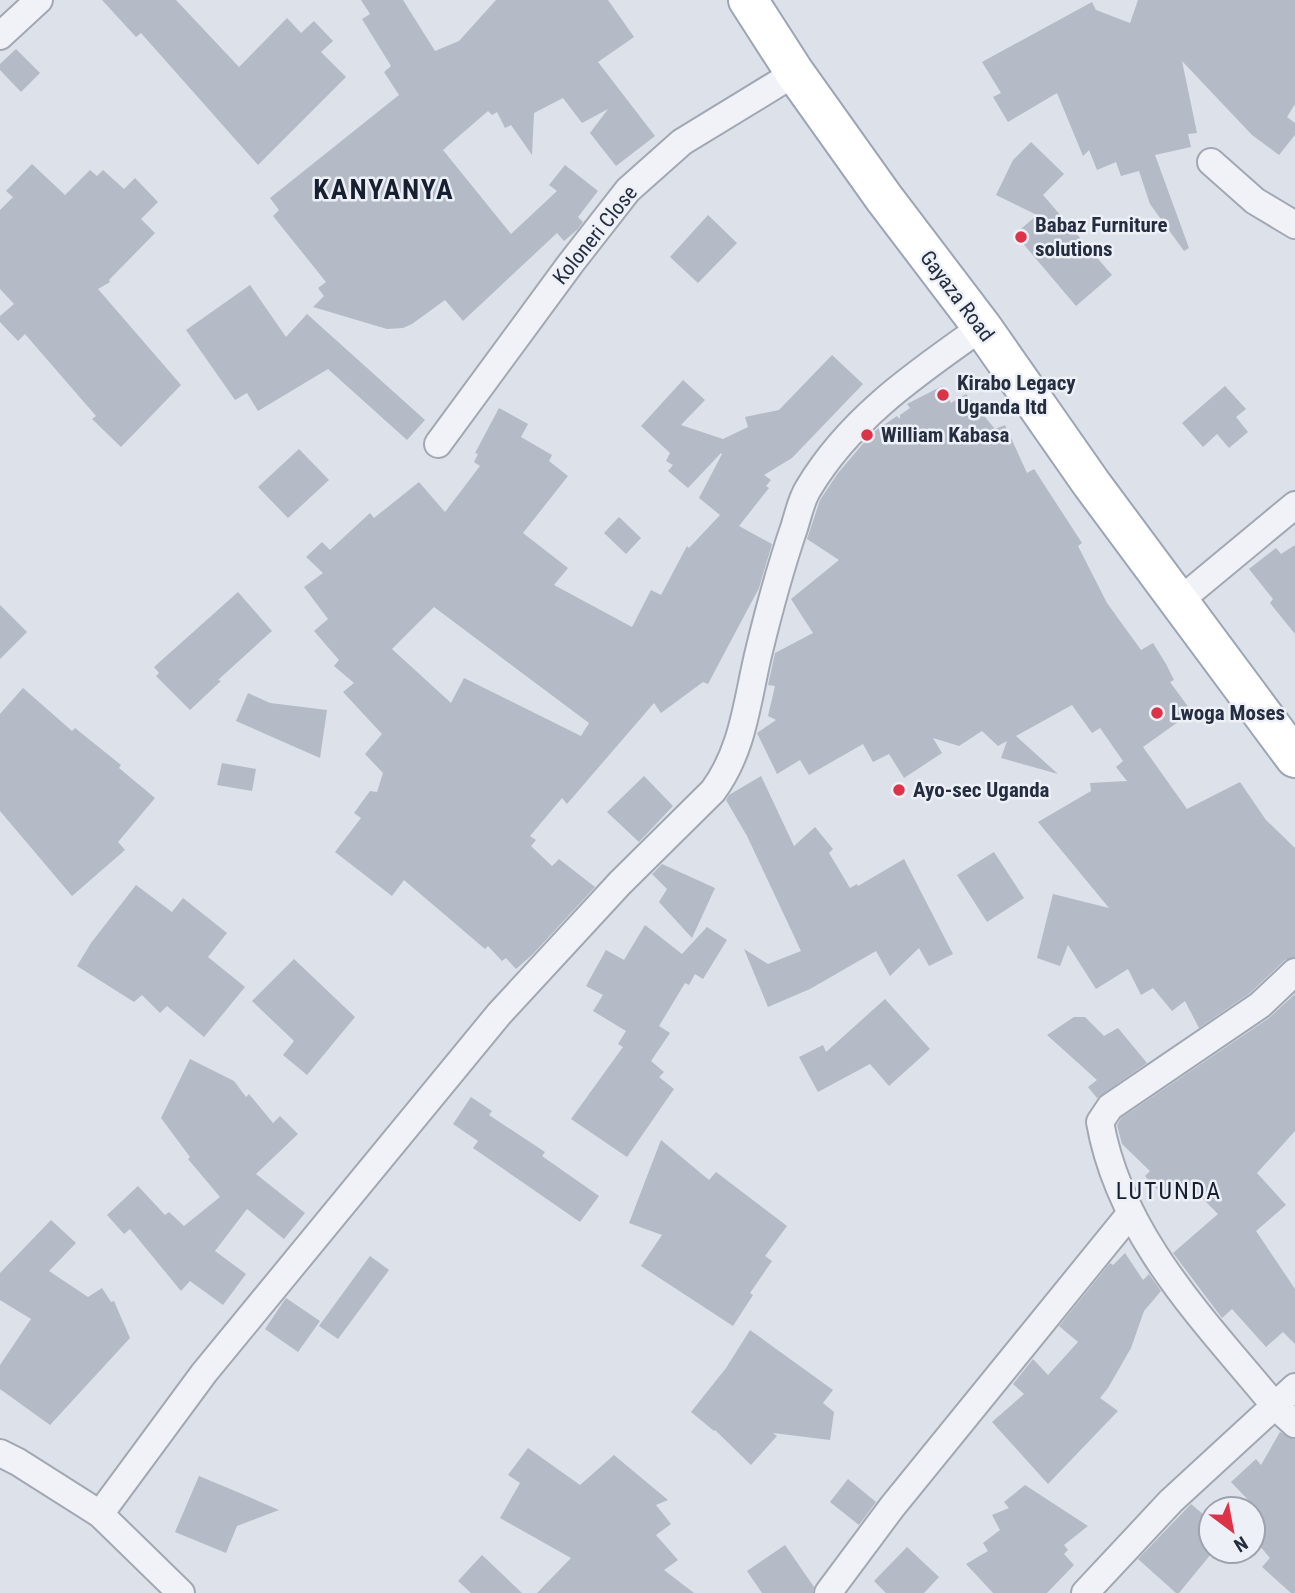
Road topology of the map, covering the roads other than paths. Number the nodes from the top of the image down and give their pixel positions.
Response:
1 (39, 0) edge
2 (748, 0) edge
3 (0, 36) edge
4 (795, 73) junction
5 (1211, 162) dead end
6 (1295, 225) edge
7 (982, 327) junction
8 (438, 444) dead end
9 (1295, 505) edge
10 (1178, 602) junction
11 (1295, 758) edge
12 (1295, 972) edge
13 (1130, 1214) junction
14 (1295, 1387) edge
15 (1275, 1406) junction
16 (1295, 1424) edge
17 (0, 1453) edge
18 (100, 1514) junction
19 (181, 1593) edge
20 (828, 1593) edge
21 (1085, 1593) edge

1 - 3 street
2 - 4 main road, Gayaza Road
4 - 7 main road, Gayaza Road
4 - 8 street, Koloneri Close
5 - 6 street
7 - 10 main road, Gayaza Road
7 - 18 street
9 - 10 street
10 - 11 main road, Gayaza Road
12 - 13 street
13 - 15 street
13 - 20 street
14 - 15 street
15 - 16 street
15 - 21 street
17 - 18 street
18 - 19 street

